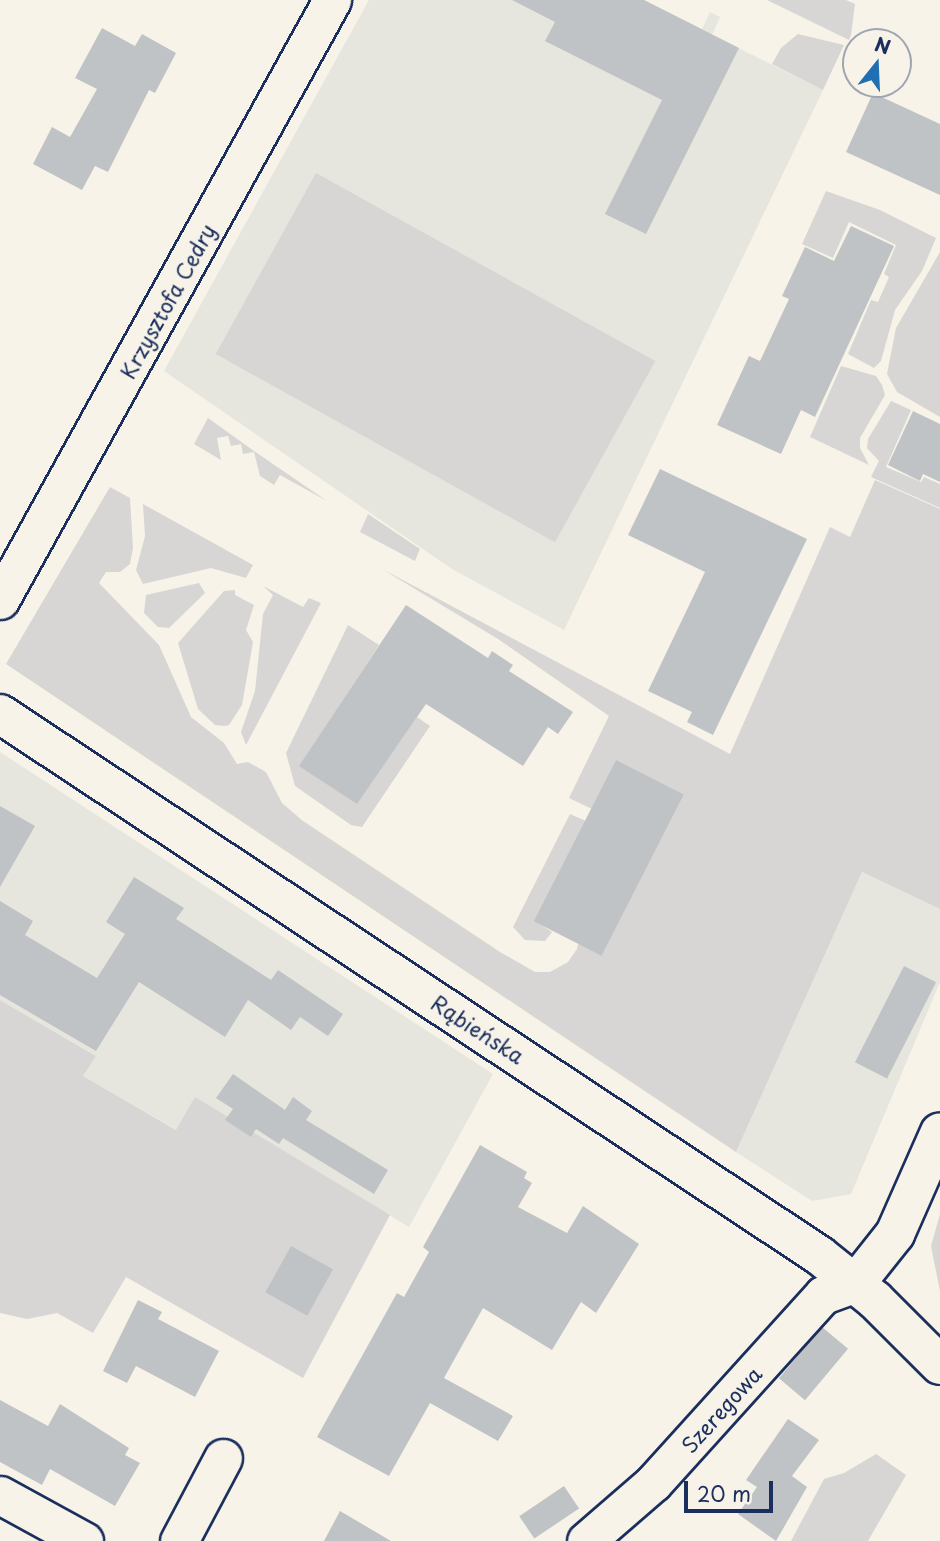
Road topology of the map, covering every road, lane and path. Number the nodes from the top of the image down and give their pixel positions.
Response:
1 (332, 0) edge
2 (0, 600) edge
3 (0, 714) edge
4 (940, 1132) edge
5 (856, 1283) junction
6 (940, 1365) edge
7 (223, 1458) dead end
8 (0, 1495) edge
9 (84, 1541) edge
10 (179, 1541) edge
11 (586, 1541) edge

1 - 2 street, Krzysztofa Cedry
3 - 5 street, Rąbieńska
4 - 5 street
5 - 6 street, Rąbieńska
5 - 11 street, Szeregowa
7 - 10 street
8 - 9 street

